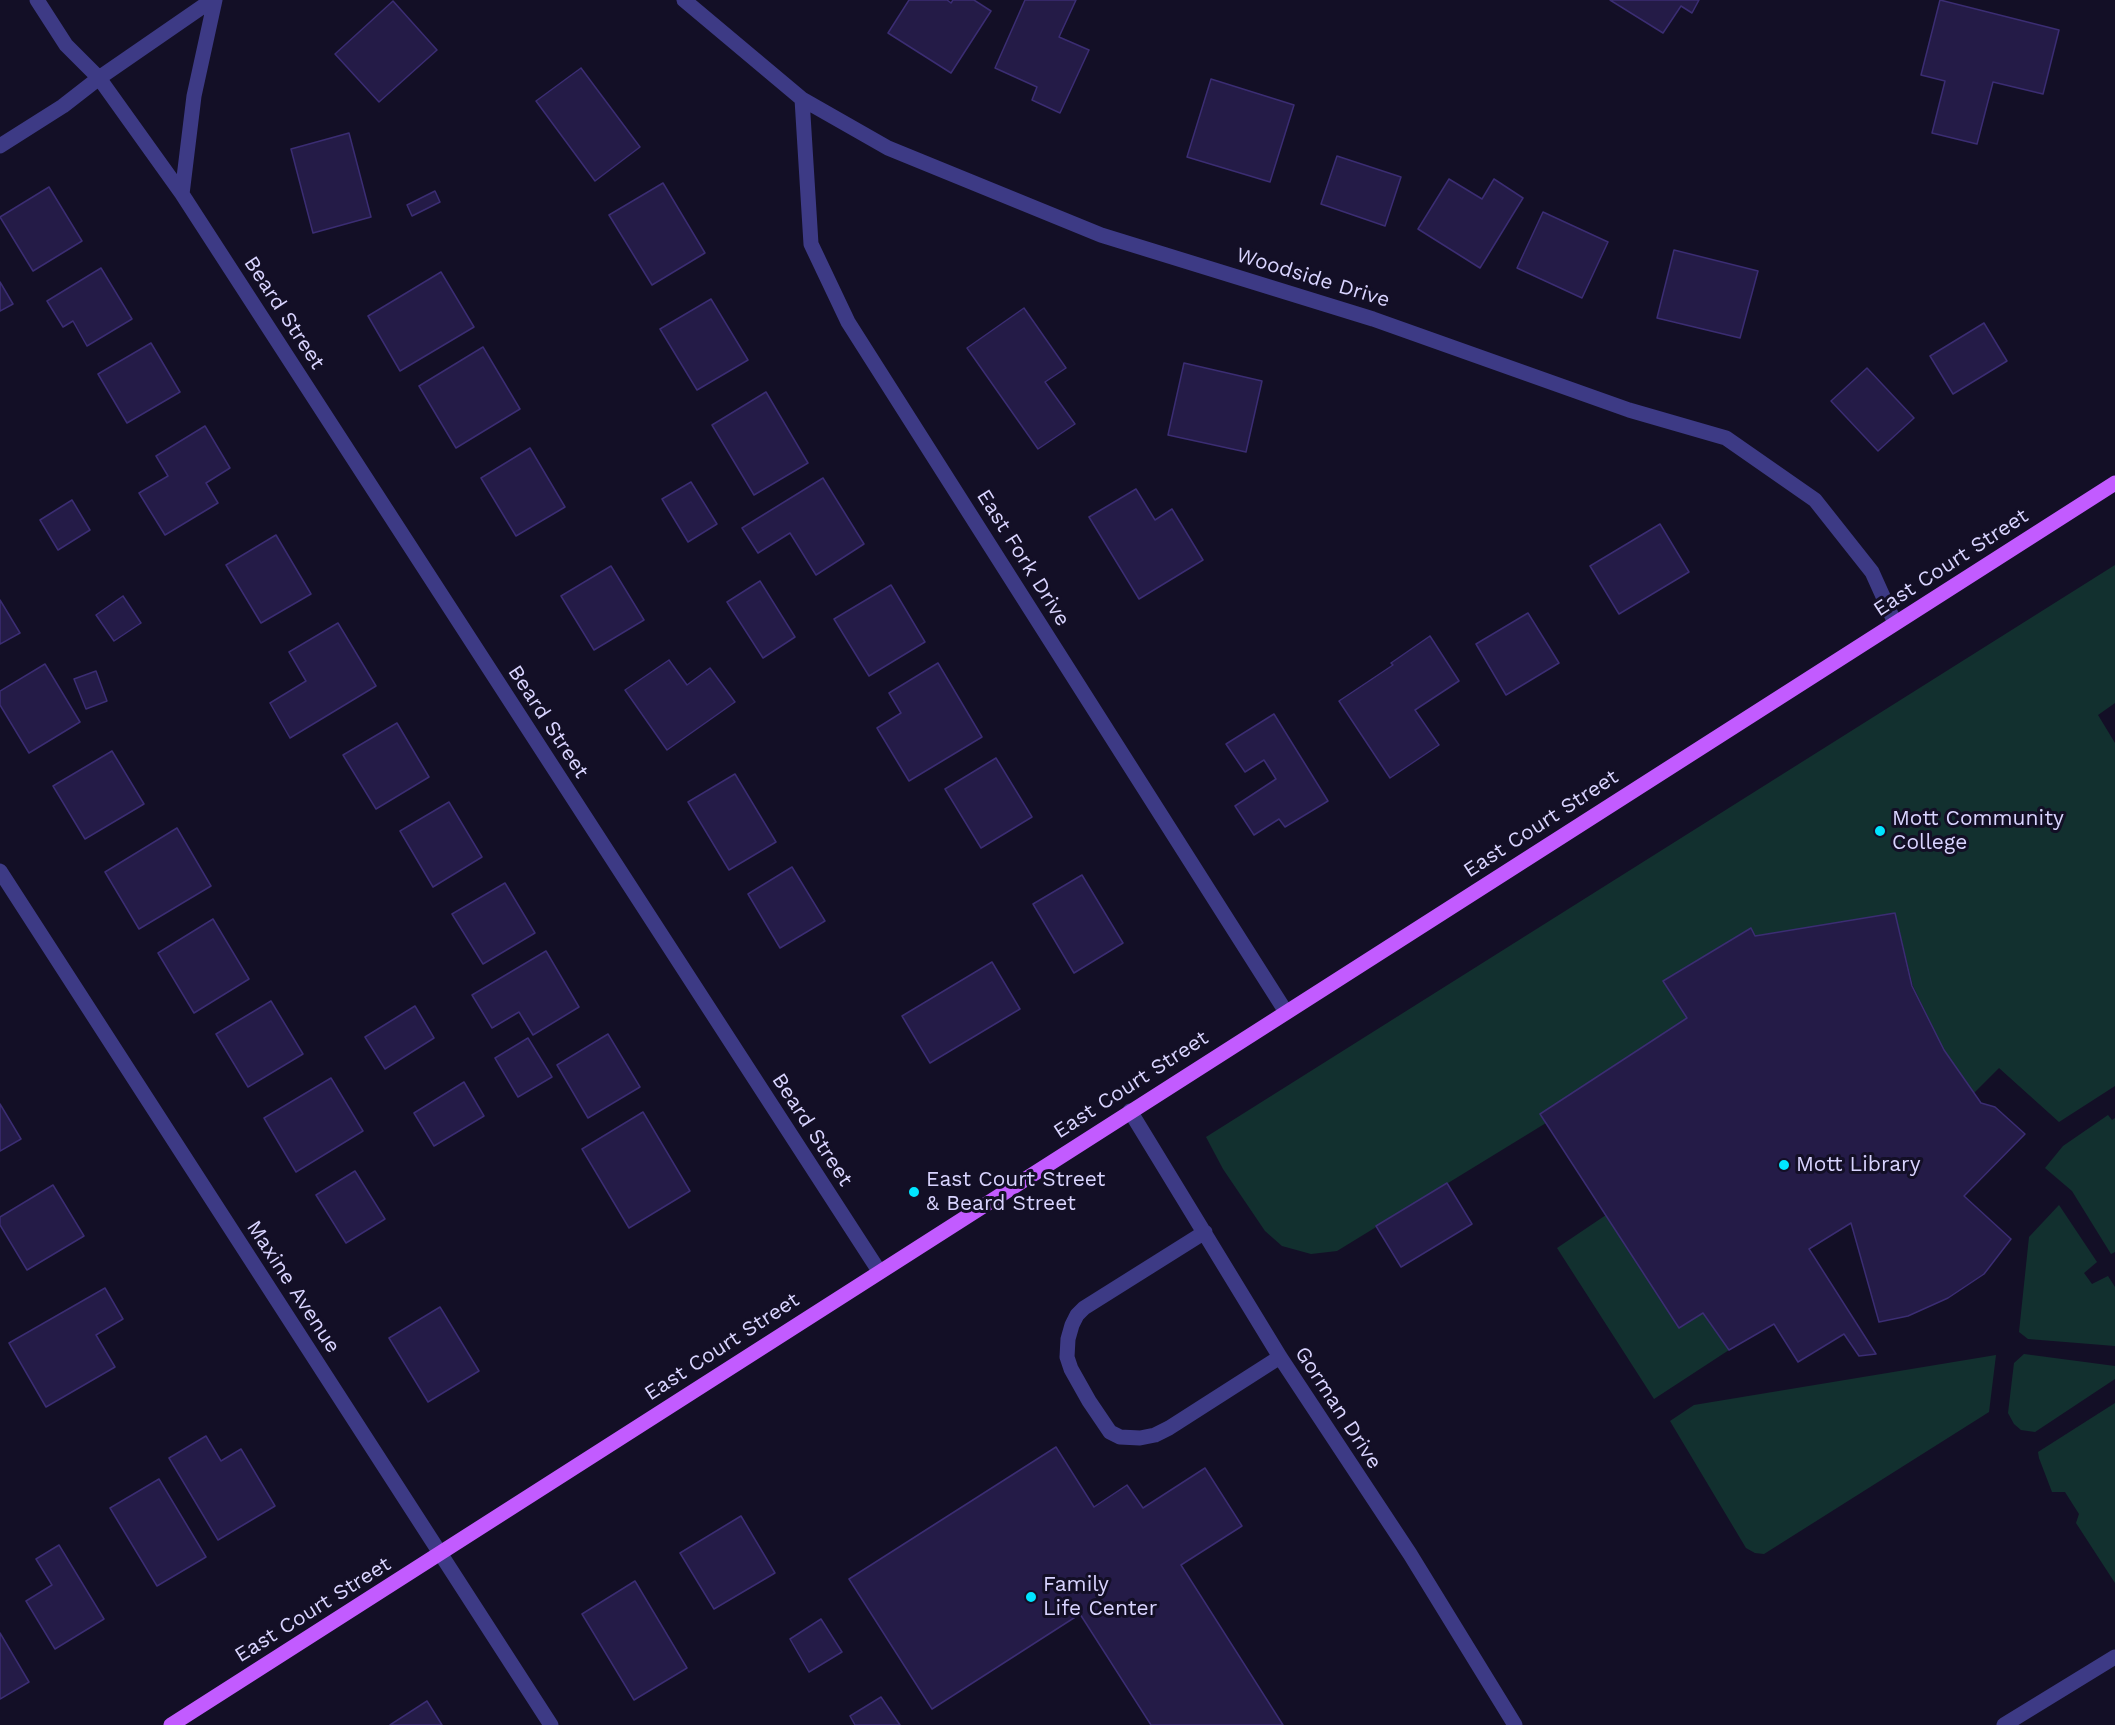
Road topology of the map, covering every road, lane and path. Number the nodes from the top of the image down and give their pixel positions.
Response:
1 (37, 0) edge
2 (214, 0) edge
3 (684, 0) edge
4 (99, 78) junction
5 (802, 99) junction
6 (0, 146) edge
7 (182, 194) junction
8 (2115, 483) edge
9 (1895, 623) junction
10 (0, 871) edge
11 (1286, 1012) junction
12 (1130, 1111) junction
13 (1204, 1232) junction
14 (879, 1271) junction
15 (1280, 1357) junction
16 (440, 1555) junction
17 (2115, 1657) edge
18 (171, 1725) edge
19 (551, 1725) edge
20 (1515, 1725) edge
21 (2004, 1725) edge

1 - 4 street, Beard Street
2 - 4 street
2 - 7 street
3 - 5 street, Woodside Drive
4 - 6 street
4 - 7 street, Beard Street
5 - 9 street, Woodside Drive
5 - 11 street, East Fork Drive
7 - 14 street, Beard Street
8 - 9 main road, East Court Street
9 - 11 main road, East Court Street
10 - 16 street, Maxine Avenue
11 - 12 main road, East Court Street
12 - 13 street, Gorman Drive
12 - 14 main road, East Court Street
13 - 15 street, Gorman Drive
13 - 15 street
14 - 16 main road, East Court Street
15 - 20 street, Gorman Drive
16 - 18 main road, East Court Street
16 - 19 street, Maxine Avenue
17 - 21 street

